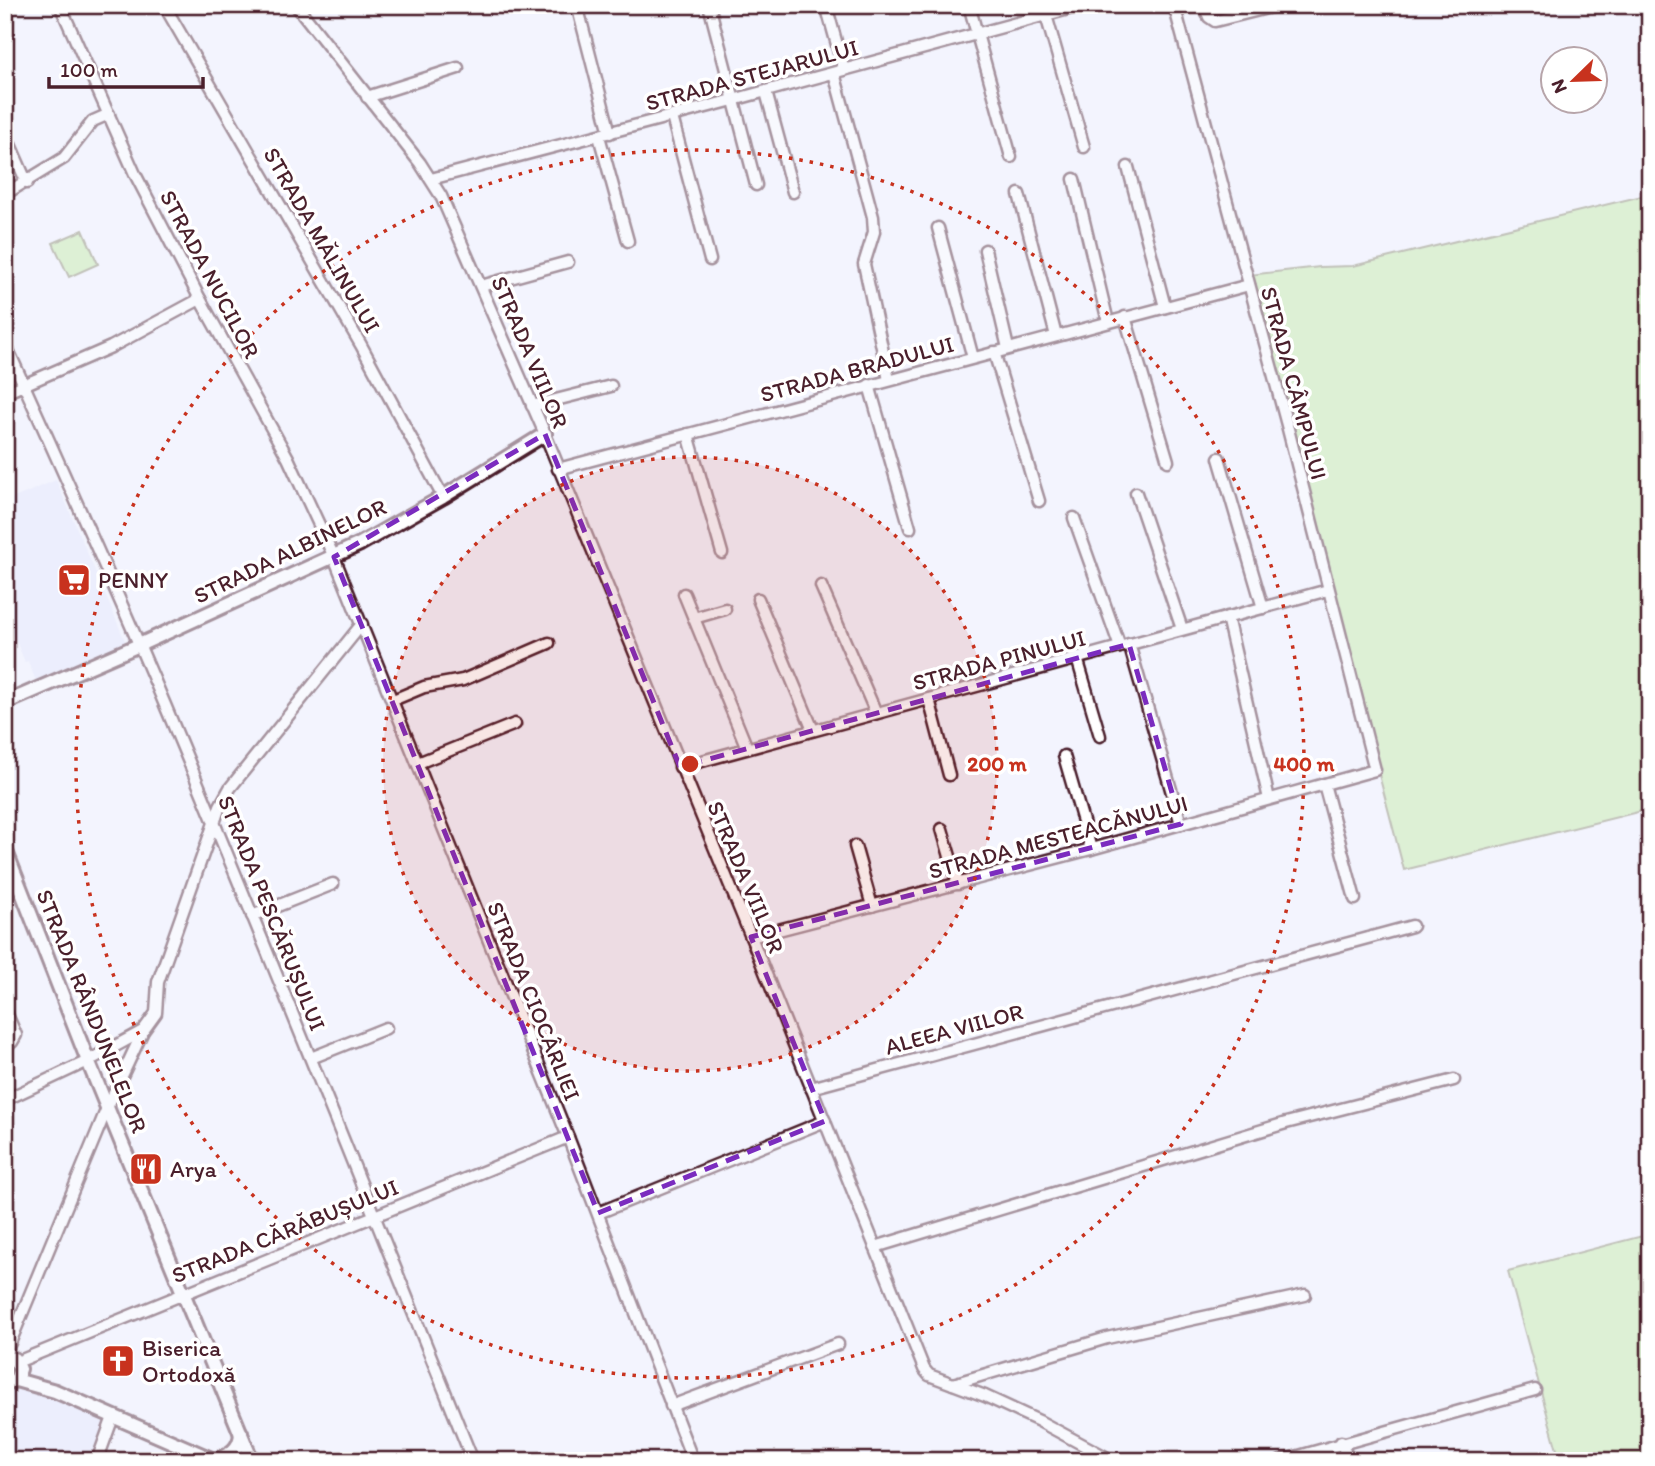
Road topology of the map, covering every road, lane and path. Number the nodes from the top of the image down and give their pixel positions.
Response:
1 (60, 5) edge
2 (164, 5) edge
3 (296, 5) edge
4 (577, 5) edge
5 (709, 5) edge
6 (826, 5) edge
7 (968, 5) edge
8 (1083, 5) edge
9 (1174, 5) edge
10 (1204, 5) edge
11 (1279, 5) edge
12 (1044, 10) edge
13 (976, 34) junction
14 (458, 68) dead end
15 (839, 71) junction
16 (766, 92) junction
17 (367, 96) junction
18 (733, 100) junction
19 (109, 114) junction
20 (672, 117) junction
21 (5, 133) edge
22 (604, 134) junction
23 (1084, 147) dead end
24 (1011, 157) dead end
25 (1128, 167) dead end
26 (431, 179) junction
27 (1074, 179) dead end
28 (27, 183) junction
29 (756, 185) dead end
30 (793, 192) dead end
31 (5, 194) edge
32 (1019, 194) dead end
33 (938, 228) dead end
34 (628, 241) dead end
35 (985, 250) dead end
36 (710, 260) dead end
37 (568, 262) dead end
38 (1249, 285) junction
39 (481, 286) junction
40 (200, 299) junction
41 (1165, 307) junction
42 (1125, 317) junction
43 (1108, 321) junction
44 (1056, 335) junction
45 (5, 343) edge
46 (1008, 348) junction
47 (994, 352) junction
48 (973, 358) junction
49 (890, 380) junction
50 (24, 385) junction
51 (870, 385) junction
52 (611, 386) dead end
53 (5, 393) edge
54 (533, 406) junction
55 (545, 434) junction
56 (688, 434) junction
57 (1219, 458) dead end
58 (1168, 461) dead end
59 (558, 469) junction
60 (1136, 494) dead end
61 (443, 497) junction
62 (1039, 501) dead end
63 (1074, 518) dead end
64 (910, 528) dead end
65 (722, 553) dead end
66 (334, 557) junction
67 (821, 586) dead end
68 (1328, 590) junction
69 (684, 594) dead end
70 (758, 599) dead end
71 (1263, 608) junction
72 (724, 609) dead end
73 (1227, 617) junction
74 (694, 618) junction
75 (362, 624) junction
76 (1182, 629) junction
77 (549, 643) dead end
78 (139, 645) junction
79 (1124, 645) junction
80 (1077, 658) junction
81 (929, 699) junction
82 (393, 700) junction
83 (5, 703) edge
84 (876, 713) junction
85 (515, 724) dead end
86 (813, 730) junction
87 (1100, 736) dead end
88 (747, 748) junction
89 (1064, 756) dead end
90 (418, 763) junction
91 (680, 767) junction
92 (1375, 770) joint
93 (949, 775) dead end
94 (1324, 784) junction
95 (1269, 799) junction
96 (215, 823) junction
97 (1181, 824) junction
98 (942, 829) dead end
99 (855, 846) dead end
100 (5, 849) edge
101 (1091, 849) junction
102 (333, 884) dead end
103 (958, 884) junction
104 (1355, 899) dead end
105 (872, 906) junction
106 (252, 916) junction
107 (1412, 926) dead end
108 (751, 937) junction
109 (5, 1010) edge
110 (386, 1028) dead end
111 (143, 1031) junction
112 (5, 1045) edge
113 (312, 1058) junction
114 (88, 1061) junction
115 (1454, 1080) dead end
116 (811, 1088) junction
117 (5, 1100) edge
118 (107, 1108) junction
119 (825, 1121) junction
120 (568, 1137) junction
121 (598, 1213) junction
122 (374, 1214) junction
123 (876, 1247) junction
124 (184, 1292) junction
125 (1305, 1295) dead end
126 (838, 1344) dead end
127 (12, 1368) edge
128 (953, 1384) junction
129 (1535, 1390) dead end
130 (671, 1406) junction
131 (113, 1417) junction
132 (241, 1433) junction
133 (1341, 1443) junction
134 (1096, 1457) edge
135 (215, 1460) edge
136 (97, 1461) edge
137 (252, 1461) edge
138 (473, 1461) edge
139 (693, 1461) edge
140 (1113, 1461) edge
141 (1281, 1461) edge
142 (1349, 1461) edge

1 - 19 street, STRADA NUCILOR
2 - 61 street, STRADA MĂLINULUI
3 - 17 street, STRADA VIILOR
4 - 22 street
5 - 18 street
6 - 15 street
7 - 13 street
8 - 12 street, STRADA STEJARULUI
9 - 38 street, STRADA CÂMPULUI
10 - 11 street
12 - 13 street, STRADA STEJARULUI
12 - 23 street
13 - 15 street, STRADA STEJARULUI
13 - 24 street
14 - 17 street
15 - 16 street, STRADA STEJARULUI
15 - 49 street
16 - 18 street, STRADA STEJARULUI
16 - 30 street
17 - 26 street, STRADA VIILOR
18 - 20 street, STRADA STEJARULUI
18 - 29 street
19 - 28 street
19 - 40 street, STRADA NUCILOR
20 - 22 street, STRADA STEJARULUI
20 - 36 street
21 - 28 street
22 - 26 street, STRADA STEJARULUI
22 - 34 street
25 - 41 street
26 - 39 street, STRADA VIILOR
27 - 43 street
28 - 31 street
32 - 44 street
33 - 48 street
35 - 46 street
37 - 39 street
38 - 41 street, STRADA BRADULUI
38 - 68 street, STRADA CÂMPULUI
39 - 54 street, STRADA VIILOR
40 - 50 street
40 - 66 street, STRADA NUCILOR
41 - 42 street, STRADA BRADULUI
42 - 43 street, STRADA BRADULUI
42 - 58 street
43 - 44 street, STRADA BRADULUI
44 - 46 street, STRADA BRADULUI
45 - 50 street, STRADA PESCĂRUȘULUI
46 - 47 street, STRADA BRADULUI
47 - 48 street, STRADA BRADULUI
47 - 62 street
48 - 49 street, STRADA BRADULUI
49 - 51 street, STRADA BRADULUI
50 - 53 street
50 - 78 street, STRADA PESCĂRUȘULUI
51 - 56 street, STRADA BRADULUI
51 - 64 street
52 - 54 street
54 - 55 street, STRADA VIILOR
55 - 59 street, STRADA VIILOR
55 - 61 street, STRADA ALBINELOR
56 - 59 street, STRADA BRADULUI
56 - 65 street
57 - 71 street
59 - 91 street, STRADA VIILOR
60 - 76 street
61 - 66 street, STRADA ALBINELOR
63 - 79 street
66 - 75 street, STRADA CIOCÂRLIEI
66 - 78 street, STRADA ALBINELOR
67 - 84 street
68 - 71 street, STRADA PINULUI
68 - 92 street, STRADA CÂMPULUI
69 - 74 street
70 - 86 street
71 - 73 street, STRADA PINULUI
72 - 74 street
73 - 76 street, STRADA PINULUI
73 - 95 street
74 - 88 street
75 - 82 street, STRADA CIOCÂRLIEI
75 - 96 street
76 - 79 street, STRADA PINULUI
77 - 82 street
78 - 83 street, STRADA ALBINELOR
78 - 96 street, STRADA PESCĂRUȘULUI
79 - 80 street, STRADA PINULUI
79 - 97 street
80 - 81 street, STRADA PINULUI
80 - 87 street
81 - 84 street, STRADA PINULUI
81 - 93 street
82 - 90 street, STRADA CIOCÂRLIEI
84 - 86 street, STRADA PINULUI
85 - 90 street
86 - 88 street, STRADA PINULUI
88 - 91 street, STRADA PINULUI
89 - 101 street
90 - 120 street, STRADA CIOCÂRLIEI
91 - 108 street, STRADA VIILOR
92 - 94 street, STRADA MESTEACĂNULUI
94 - 95 street, STRADA MESTEACĂNULUI
94 - 104 street
95 - 97 street, STRADA MESTEACĂNULUI
96 - 106 street, STRADA PESCĂRUȘULUI
96 - 111 street
97 - 101 street, STRADA MESTEACĂNULUI
98 - 103 street
99 - 105 street
100 - 114 street, STRADA RÂNDUNELELOR
101 - 103 street, STRADA MESTEACĂNULUI
102 - 106 street
103 - 105 street, STRADA MESTEACĂNULUI
105 - 108 street, STRADA MESTEACĂNULUI
106 - 113 street, STRADA PESCĂRUȘULUI
107 - 116 street, ALEEA VIILOR
108 - 116 street, STRADA VIILOR
109 - 112 street
110 - 113 street
111 - 114 street
111 - 118 street
113 - 122 street, STRADA PESCĂRUȘULUI
114 - 117 street
114 - 118 street, STRADA RÂNDUNELELOR
115 - 123 street
116 - 119 street, STRADA VIILOR
118 - 124 street, STRADA RÂNDUNELELOR
118 - 127 street
119 - 121 street
119 - 123 street, STRADA VIILOR
120 - 121 street, STRADA CIOCÂRLIEI
120 - 122 street, STRADA CĂRĂBUȘULUI
121 - 130 street, STRADA CIOCÂRLIEI
122 - 124 street, STRADA CĂRĂBUȘULUI
122 - 138 street, STRADA PESCĂRUȘULUI
123 - 128 street, STRADA VIILOR
124 - 127 street, STRADA CĂRĂBUȘULUI
124 - 132 street, STRADA RÂNDUNELELOR
125 - 128 street
126 - 130 street
127 - 131 street
128 - 134 street, STRADA VIILOR
129 - 133 street
130 - 139 street, STRADA CIOCÂRLIEI
131 - 135 street
131 - 136 street
132 - 135 street
132 - 137 street, STRADA RÂNDUNELELOR
133 - 141 street
133 - 142 street
134 - 140 street, STRADA VIILOR

